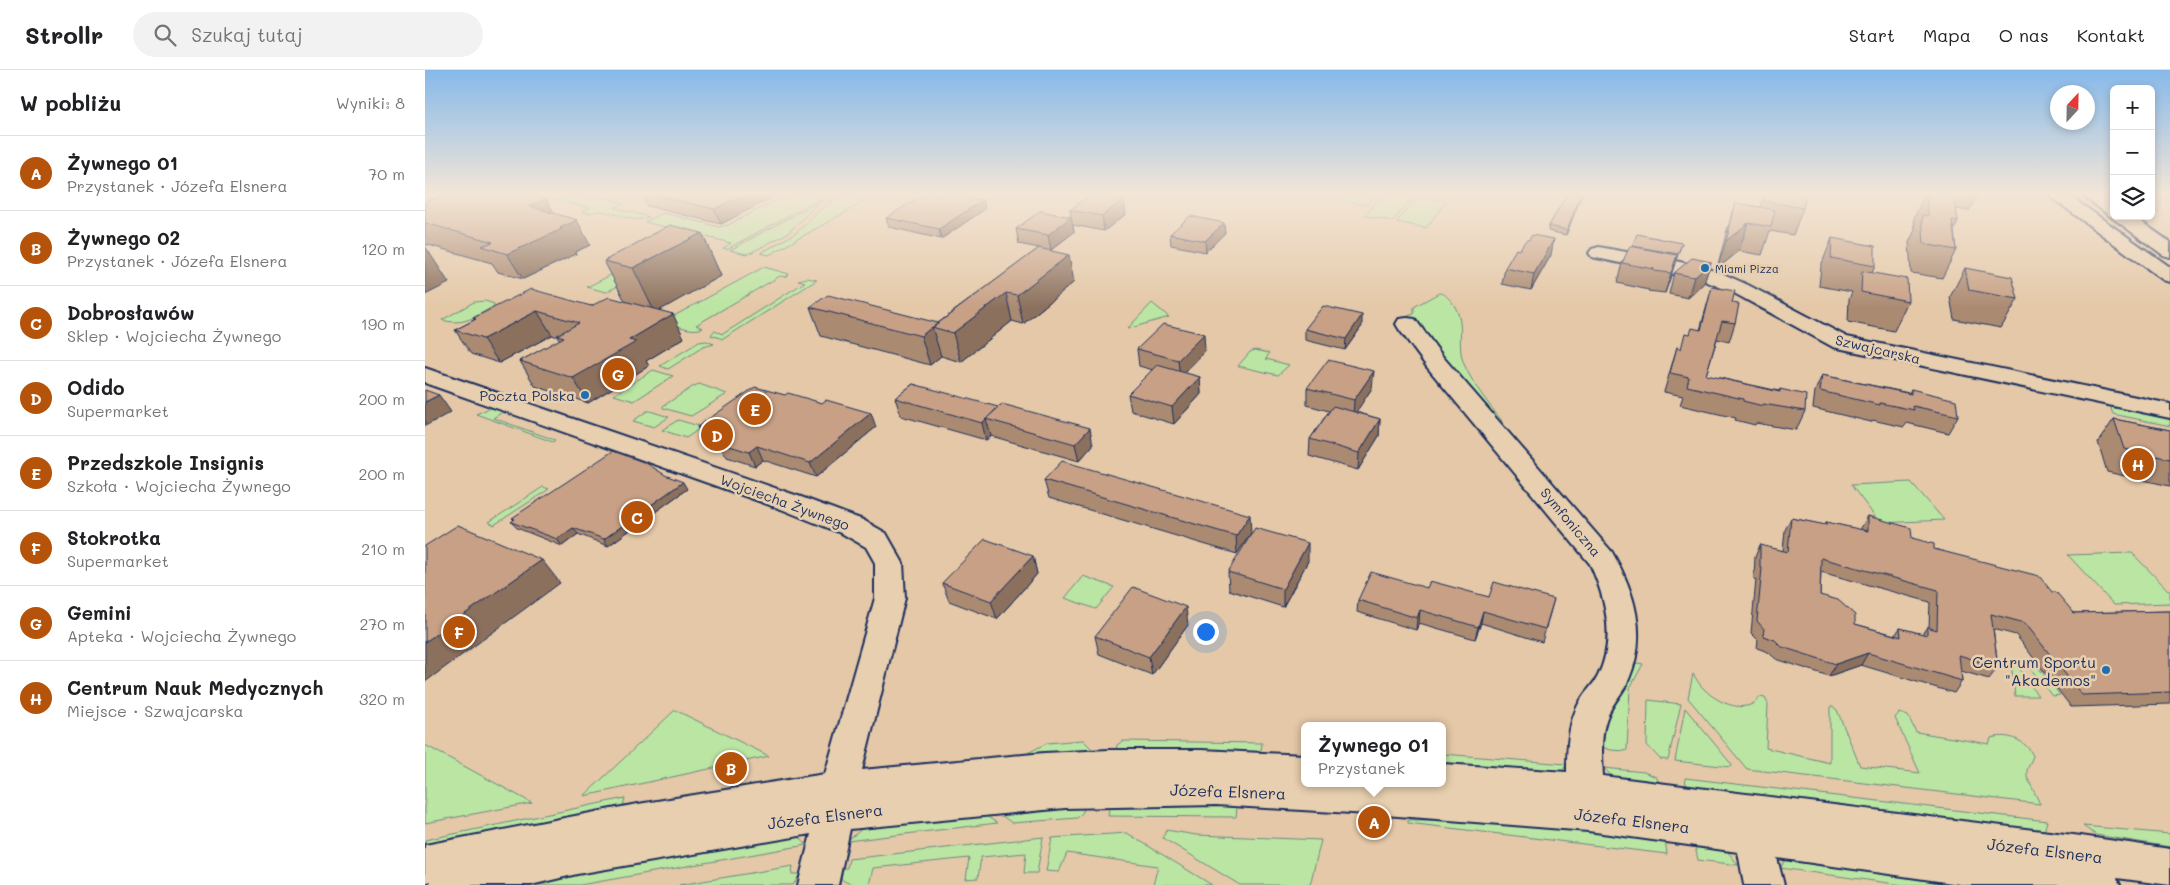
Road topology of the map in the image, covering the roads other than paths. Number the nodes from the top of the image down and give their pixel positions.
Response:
1 (2109, 232) edge
2 (2143, 232) edge
3 (2170, 251) edge
4 (1599, 253) dead end
5 (2170, 276) edge
6 (1407, 324) dead end
7 (425, 375) edge
8 (2170, 411) edge
9 (1301, 771) edge
10 (1446, 780) edge
11 (837, 801) junction
12 (1587, 802) junction
13 (1751, 824) junction
14 (425, 864) edge
15 (2170, 868) edge
16 (449, 885) edge
17 (818, 885) edge
18 (1765, 885) edge
19 (2100, 885) edge

1 - 5 street
2 - 3 street
4 - 8 street, Szwajcarska
6 - 12 street, Symfoniczna
7 - 11 street, Wojciecha Żywnego
9 - 11 street, Józefa Elsnera
10 - 12 street, Józefa Elsnera
11 - 12 street, Józefa Elsnera
11 - 14 street, Józefa Elsnera
11 - 16 street, Józefa Elsnera
11 - 17 street, Wojciecha Żywnego
12 - 13 street, Józefa Elsnera
13 - 15 street, Józefa Elsnera
13 - 18 street
13 - 19 street, Józefa Elsnera

